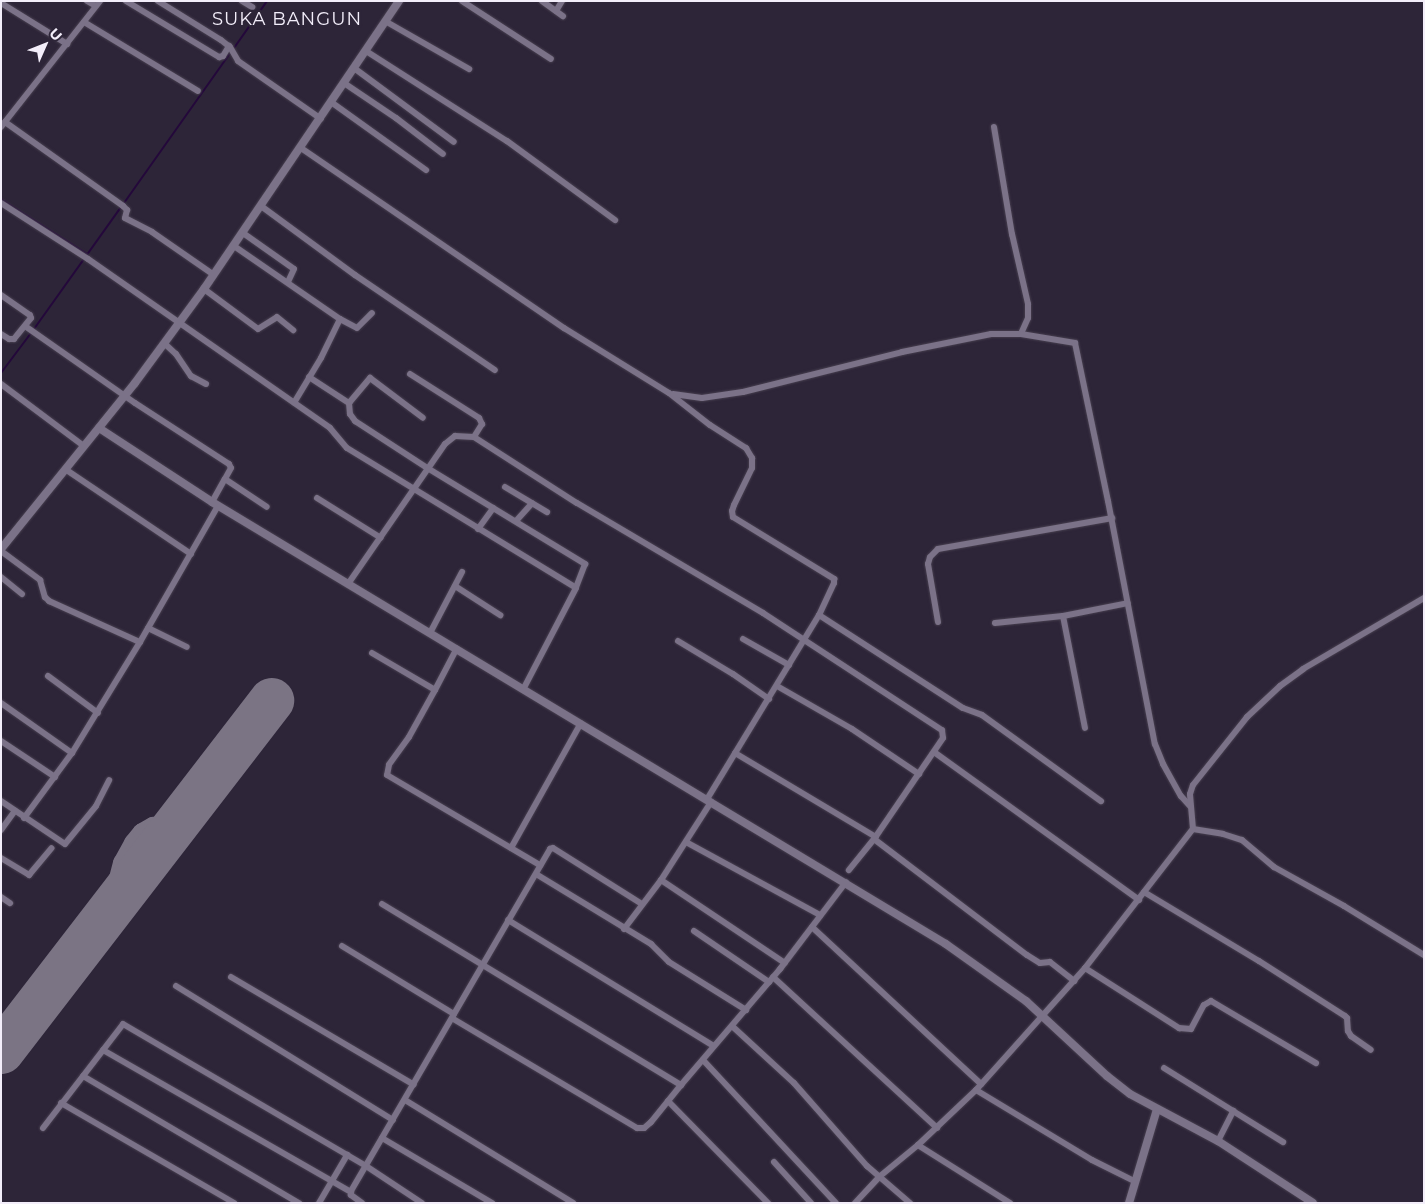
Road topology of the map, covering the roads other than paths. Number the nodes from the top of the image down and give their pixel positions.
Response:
1 (88, 1) edge
2 (126, 1) edge
3 (158, 1) edge
4 (242, 1) edge
5 (399, 1) edge
6 (462, 1) edge
7 (542, 1) edge
8 (562, 1) edge
9 (1, 3) edge
10 (98, 4) edge
11 (252, 7) dead end
12 (556, 11) junction
13 (563, 16) dead end
14 (385, 21) junction
15 (84, 22) junction
16 (68, 44) junction
17 (229, 46) junction
18 (366, 51) junction
19 (551, 59) dead end
20 (354, 68) junction
21 (469, 69) dead end
22 (344, 83) junction
23 (198, 91) dead end
24 (331, 102) junction
25 (321, 119) junction
26 (3, 124) edge
27 (994, 127) dead end
28 (454, 142) dead end
29 (301, 148) junction
30 (442, 154) dead end
31 (426, 170) dead end
32 (1, 203) edge
33 (261, 206) junction
34 (615, 220) dead end
35 (243, 233) junction
36 (234, 246) junction
37 (214, 275) junction
38 (288, 282) junction
39 (204, 289) junction
40 (1, 296) edge
41 (372, 313) dead end
42 (340, 319) junction
43 (179, 322) junction
44 (30, 330) junction
45 (293, 330) dead end
46 (1, 334) edge
47 (1021, 334) junction
48 (164, 343) junction
49 (495, 370) dead end
50 (410, 374) dead end
51 (308, 377) junction
52 (1, 384) edge
53 (206, 384) dead end
54 (669, 393) junction
55 (125, 396) junction
56 (294, 403) junction
57 (349, 403) junction
58 (423, 418) dead end
59 (99, 428) junction
60 (474, 437) junction
61 (84, 446) junction
62 (65, 469) junction
63 (429, 469) junction
64 (225, 479) junction
65 (505, 487) dead end
66 (414, 490) junction
67 (317, 498) dead end
68 (532, 503) junction
69 (215, 504) junction
70 (267, 507) dead end
71 (493, 508) junction
72 (547, 512) dead end
73 (1112, 518) junction
74 (516, 521) junction
75 (478, 529) junction
76 (381, 538) junction
77 (1, 550) edge
78 (191, 554) junction
79 (462, 572) dead end
80 (1, 577) edge
81 (348, 584) junction
82 (455, 586) junction
83 (576, 588) junction
84 (22, 594) dead end
85 (1424, 598) edge
86 (1128, 603) junction
87 (500, 615) dead end
88 (819, 615) junction
89 (1063, 616) junction
90 (938, 622) dead end
91 (995, 623) dead end
92 (148, 628) junction
93 (430, 633) junction
94 (743, 639) dead end
95 (804, 640) junction
96 (678, 641) dead end
97 (140, 642) junction
98 (187, 647) dead end
99 (457, 648) junction
100 (372, 653) dead end
101 (789, 665) junction
102 (48, 676) dead end
103 (777, 686) junction
104 (524, 688) junction
105 (434, 690) junction
106 (769, 699) junction
107 (1, 703) edge
108 (98, 713) junction
109 (581, 723) junction
110 (1085, 728) dead end
111 (1, 741) edge
112 (934, 752) junction
113 (72, 753) junction
114 (736, 753) junction
115 (919, 774) junction
116 (55, 777) junction
117 (109, 780) dead end
118 (709, 800) junction
119 (1101, 801) dead end
120 (1, 802) edge
121 (1190, 806) junction
122 (15, 811) junction
123 (24, 818) junction
124 (1193, 829) junction
125 (1, 830) edge
126 (875, 838) junction
127 (686, 842) junction
128 (52, 848) dead end
129 (510, 848) junction
130 (1, 858) edge
131 (536, 863) junction
132 (536, 874) junction
133 (660, 880) junction
134 (844, 880) junction
135 (1144, 892) junction
136 (1, 897) edge
137 (1138, 900) junction
138 (10, 903) dead end
139 (382, 904) dead end
140 (642, 904) junction
141 (820, 915) junction
142 (508, 920) junction
143 (812, 927) junction
144 (624, 929) junction
145 (694, 931) dead end
146 (342, 946) dead end
147 (1424, 955) edge
148 (785, 963) junction
149 (481, 965) junction
150 (1085, 968) junction
151 (231, 977) dead end
152 (771, 980) junction
153 (1074, 981) junction
154 (176, 986) dead end
155 (746, 1010) junction
156 (450, 1012) junction
157 (1042, 1015) junction
158 (732, 1026) junction
159 (714, 1046) junction
160 (103, 1050) junction
161 (1371, 1050) dead end
162 (703, 1060) junction
163 (1316, 1063) dead end
164 (1164, 1068) dead end
165 (83, 1076) junction
166 (981, 1084) junction
167 (681, 1085) junction
168 (414, 1086) junction
169 (976, 1090) junction
170 (405, 1100) junction
171 (668, 1102) junction
172 (61, 1103) junction
173 (1157, 1109) junction
174 (1233, 1111) junction
175 (389, 1117) junction
176 (43, 1128) dead end
177 (938, 1128) junction
178 (382, 1138) junction
179 (1218, 1142) junction
180 (1283, 1142) dead end
181 (918, 1145) junction
182 (347, 1155) junction
183 (774, 1162) dead end
184 (366, 1166) junction
185 (879, 1177) junction
186 (331, 1182) junction
187 (1136, 1182) junction
188 (350, 1192) junction
189 (234, 1203) edge
190 (299, 1203) edge
191 (319, 1203) edge
192 (362, 1203) edge
193 (422, 1203) edge
194 (492, 1203) edge
195 (573, 1203) edge
196 (768, 1203) edge
197 (811, 1203) edge
198 (836, 1203) edge
199 (855, 1203) edge
200 (910, 1203) edge
201 (1010, 1203) edge
202 (1129, 1203) edge
203 (1313, 1203) edge

1 - 10 street
2 - 17 street
3 - 17 street
4 - 11 street
5 - 14 street
6 - 19 street
7 - 12 street
8 - 12 street
9 - 16 street
10 - 15 street
12 - 13 street
14 - 18 street
14 - 21 street
15 - 16 street
15 - 23 street
16 - 26 street
17 - 25 street
18 - 20 street
18 - 34 street
20 - 22 street
20 - 28 street
22 - 24 street
22 - 30 street
24 - 25 street
24 - 31 street
25 - 29 street
26 - 37 street
27 - 47 street
29 - 33 street
29 - 54 street
32 - 43 street
33 - 35 street
33 - 49 street
35 - 36 street
35 - 38 street
36 - 37 street
36 - 38 street
37 - 39 street
38 - 42 street
39 - 43 street
39 - 45 street
40 - 44 street
41 - 42 street
42 - 51 street
43 - 48 street
43 - 56 street
44 - 46 street
44 - 55 street
47 - 54 street
47 - 73 street
48 - 53 street
48 - 55 street
50 - 60 street
51 - 56 street
51 - 57 street
52 - 61 street
54 - 88 street
55 - 59 street
55 - 64 street
56 - 66 street
57 - 58 street
57 - 63 street
59 - 61 street
59 - 69 street
60 - 63 street
60 - 95 street
61 - 62 street
62 - 77 street
62 - 78 street
63 - 66 street
63 - 71 street
64 - 69 street
64 - 70 street
65 - 68 street
66 - 75 street
66 - 76 street
67 - 76 street
68 - 72 street
68 - 74 street
69 - 78 street
69 - 81 street
71 - 74 street
71 - 75 street
73 - 86 street
73 - 90 street
74 - 83 street
75 - 83 street
76 - 81 street
77 - 97 street
78 - 92 street
79 - 82 street
80 - 84 street
81 - 93 street
82 - 87 street
82 - 93 street
83 - 104 street
85 - 121 street
86 - 89 street
86 - 121 street
88 - 95 street
88 - 119 street
89 - 91 street
89 - 110 street
92 - 97 street
92 - 98 street
93 - 99 street
94 - 101 street
95 - 101 street
95 - 112 street
96 - 106 street
97 - 108 street
99 - 104 street
99 - 105 street
100 - 105 street
101 - 103 street
102 - 108 street
103 - 106 street
103 - 115 street
104 - 109 street
105 - 129 street
106 - 114 street
107 - 113 street
108 - 113 street
109 - 118 street
109 - 129 street
111 - 116 street
112 - 115 street
112 - 137 street
113 - 116 street
114 - 118 street
114 - 126 street
115 - 126 street
116 - 123 street
117 - 123 street
118 - 127 street
118 - 134 street
120 - 122 street
121 - 124 street
122 - 123 street
122 - 125 street
124 - 135 street
124 - 147 street
126 - 134 street
126 - 153 street
127 - 133 street
127 - 141 street
128 - 130 street
129 - 131 street
131 - 132 street
131 - 140 street
132 - 142 street
132 - 144 street
133 - 140 street
133 - 148 street
134 - 141 street
134 - 157 street
135 - 137 street
135 - 161 street
136 - 138 street
137 - 150 street
139 - 149 street
140 - 144 street
141 - 143 street
142 - 149 street
142 - 159 street
143 - 148 street
143 - 166 street
144 - 155 street
145 - 152 street
146 - 156 street
148 - 152 street
149 - 156 street
149 - 167 street
150 - 153 street
150 - 163 street
151 - 168 street
152 - 155 street
152 - 177 street
153 - 157 street
154 - 175 street
155 - 158 street
156 - 168 street
156 - 171 street
157 - 166 street
157 - 173 street
158 - 159 street
158 - 185 street
159 - 162 street
160 - 165 street
160 - 182 street
160 - 186 street
162 - 167 street
162 - 198 street
164 - 174 street
165 - 172 street
165 - 190 street
166 - 169 street
167 - 171 street
168 - 170 street
169 - 177 street
169 - 187 street
170 - 175 street
170 - 195 street
171 - 196 street
172 - 176 street
172 - 189 street
173 - 179 street
173 - 187 street
174 - 179 street
174 - 180 street
175 - 178 street
177 - 181 street
178 - 184 street
178 - 194 street
179 - 203 street
181 - 185 street
181 - 201 street
182 - 184 street
182 - 186 street
183 - 197 street
184 - 188 street
184 - 193 street
185 - 199 street
185 - 200 street
186 - 188 street
186 - 191 street
187 - 202 street
188 - 192 street

